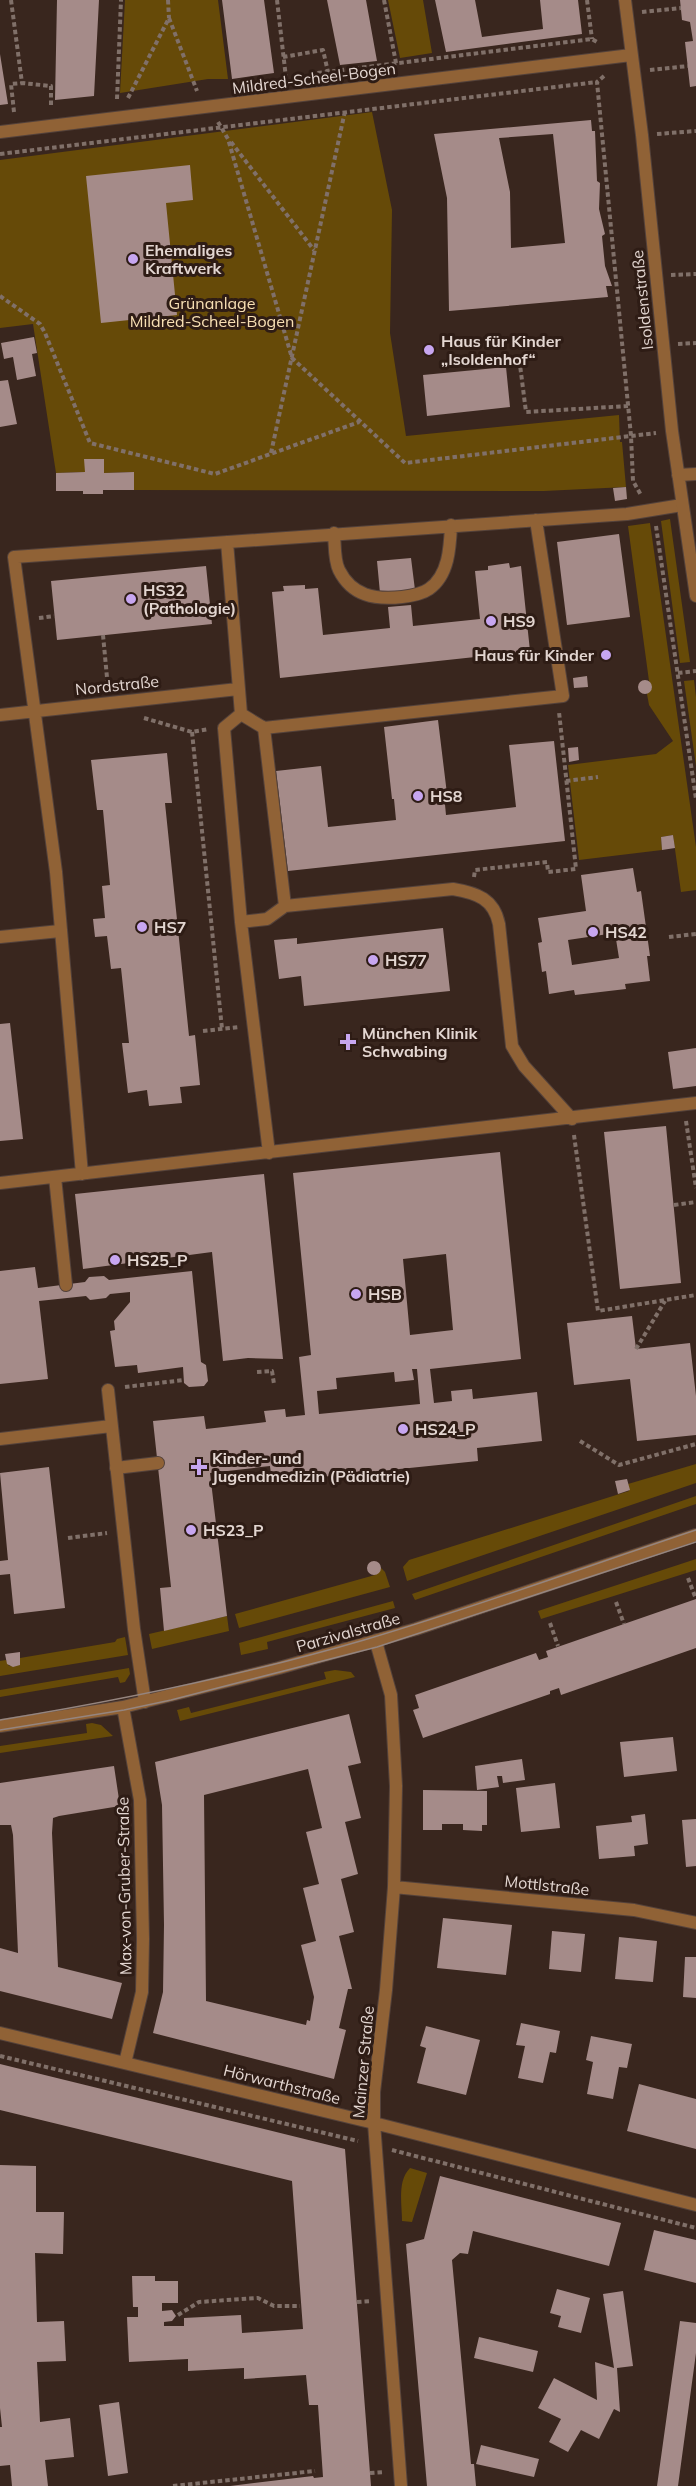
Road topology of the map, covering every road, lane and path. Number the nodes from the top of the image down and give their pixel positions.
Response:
1 (12, 0) edge
2 (121, 0) edge
3 (168, 0) edge
4 (277, 0) edge
5 (384, 0) edge
6 (587, 0) edge
7 (625, 0) edge
8 (681, 8) dead end
9 (626, 13) junction
10 (169, 18) junction
11 (592, 39) dead end
12 (631, 55) junction
13 (284, 57) junction
14 (396, 63) dead end
15 (688, 66) dead end
16 (328, 72) dead end
17 (633, 72) junction
18 (605, 75) dead end
19 (286, 78) dead end
20 (597, 82) junction
21 (22, 83) junction
22 (350, 90) junction
23 (128, 98) dead end
24 (117, 99) dead end
25 (51, 107) dead end
26 (208, 108) junction
27 (14, 111) dead end
28 (345, 111) junction
29 (220, 126) junction
30 (696, 131) edge
31 (0, 132) edge
32 (642, 135) junction
33 (228, 138) junction
34 (0, 154) edge
35 (315, 251) junction
36 (0, 296) edge
37 (292, 358) junction
38 (470, 362) dead end
39 (628, 405) junction
40 (359, 422) junction
41 (672, 431) junction
42 (631, 436) junction
43 (271, 454) junction
44 (696, 474) edge
45 (678, 475) junction
46 (682, 505) junction
47 (649, 510) junction
48 (536, 520) junction
49 (452, 525) junction
50 (334, 533) junction
51 (227, 543) junction
52 (696, 596) edge
53 (103, 636) dead end
54 (696, 671) edge
55 (678, 673) junction
56 (238, 689) junction
57 (557, 697) junction
58 (110, 703) junction
59 (35, 711) junction
60 (0, 714) edge
61 (241, 714) junction
62 (134, 719) dead end
63 (224, 728) junction
64 (264, 728) junction
65 (192, 732) junction
66 (598, 777) dead end
67 (566, 781) junction
68 (696, 799) edge
69 (471, 892) junction
70 (285, 906) junction
71 (241, 922) junction
72 (60, 931) junction
73 (696, 934) edge
74 (0, 937) edge
75 (669, 937) dead end
76 (254, 1026) junction
77 (222, 1029) junction
78 (203, 1031) dead end
79 (690, 1104) edge
80 (572, 1119) junction
81 (269, 1153) junction
82 (82, 1174) junction
83 (55, 1177) junction
84 (0, 1183) edge
85 (696, 1188) edge
86 (696, 1202) edge
87 (674, 1205) dead end
88 (66, 1285) dead end
89 (696, 1295) edge
90 (665, 1300) junction
91 (636, 1349) dead end
92 (257, 1372) dead end
93 (184, 1380) dead end
94 (274, 1384) dead end
95 (108, 1390) joint
96 (111, 1426) junction
97 (0, 1439) edge
98 (580, 1441) dead end
99 (696, 1444) edge
100 (158, 1463) dead end
101 (116, 1468) junction
102 (109, 1533) dead end
103 (696, 1534) edge
104 (68, 1538) dead end
105 (688, 1578) dead end
106 (696, 1599) edge
107 (616, 1602) dead end
108 (550, 1623) dead end
109 (624, 1624) dead end
110 (376, 1642) junction
111 (558, 1646) dead end
112 (145, 1702) junction
113 (123, 1707) junction
114 (0, 1726) edge
115 (394, 1887) junction
116 (696, 1923) edge
117 (0, 2033) edge
118 (0, 2056) edge
119 (125, 2063) junction
120 (374, 2123) junction
121 (376, 2146) junction
122 (696, 2205) edge
123 (696, 2228) edge
124 (300, 2306) dead end
125 (178, 2315) dead end
126 (315, 2471) dead end
127 (173, 2486) edge
128 (401, 2486) edge

1 - 21 path
2 - 24 path
3 - 10 path
4 - 13 path
5 - 14 path
6 - 11 path
7 - 9 street, Isoldenstraße
8 - 9 path
9 - 12 street, Isoldenstraße
10 - 23 path
10 - 26 path
12 - 17 street, Isoldenstraße
12 - 22 street, Mildred-Scheel-Bogen
13 - 16 path
13 - 19 path
15 - 17 path
17 - 32 street, Isoldenstraße
18 - 20 path
20 - 28 path
20 - 39 path
21 - 25 path
21 - 27 path
22 - 26 street, Mildred-Scheel-Bogen
22 - 28 path
26 - 29 path
26 - 31 street, Mildred-Scheel-Bogen
28 - 29 path
28 - 35 path
29 - 33 path
29 - 34 path
30 - 32 path
32 - 41 street, Isoldenstraße
33 - 35 path
33 - 37 path
35 - 37 path
36 - 43 path
37 - 40 path
37 - 43 path
38 - 39 path
39 - 42 path
40 - 42 path
40 - 43 path
41 - 42 path
41 - 45 street, Isoldenstraße
42 - 47 path
44 - 45 street
45 - 46 street, Isoldenstraße
46 - 47 street
46 - 52 street, Isoldenstraße
47 - 48 street
47 - 55 path
48 - 49 street
48 - 57 street
49 - 50 street
49 - 50 street
50 - 51 street
51 - 56 street
51 - 59 street
53 - 58 path
54 - 55 path
55 - 68 path
56 - 58 street, Nordstraße
56 - 61 street
57 - 64 street
57 - 67 path
58 - 59 street, Nordstraße
59 - 60 street, Nordstraße
59 - 72 street
61 - 63 street
61 - 64 street
62 - 65 path
63 - 65 path
63 - 71 street
64 - 70 street
65 - 77 path
66 - 67 path
67 - 69 path
69 - 70 street
69 - 80 street
70 - 71 street
71 - 76 street
72 - 74 street
72 - 82 street
73 - 75 path
76 - 77 path
76 - 81 street
77 - 78 path
79 - 80 street
79 - 85 path
80 - 81 street
80 - 90 path
81 - 82 street
82 - 83 street
83 - 84 street
83 - 88 street
86 - 87 path
89 - 90 path
90 - 91 path
92 - 94 path
93 - 95 path
95 - 96 street
96 - 97 street
96 - 101 street
98 - 99 path
100 - 101 street
101 - 112 street
102 - 104 path
103 - 110 street, Parzivalstraße
105 - 106 path
107 - 109 path
108 - 111 path
110 - 112 street, Parzivalstraße
110 - 115 street, Mainzer Straße
112 - 113 street, Parzivalstraße
113 - 114 street, Parzivalstraße
113 - 119 street, Max-von-Gruber-Straße
115 - 116 street, Mottlstraße
115 - 120 street, Mainzer Straße
117 - 119 street, Hörwarthstraße
118 - 121 path
119 - 120 street, Hörwarthstraße
120 - 121 street, Mainzer Straße
120 - 122 street, Hörwarthstraße
121 - 123 path
121 - 128 street, Mainzer Straße
124 - 125 path
126 - 127 path

